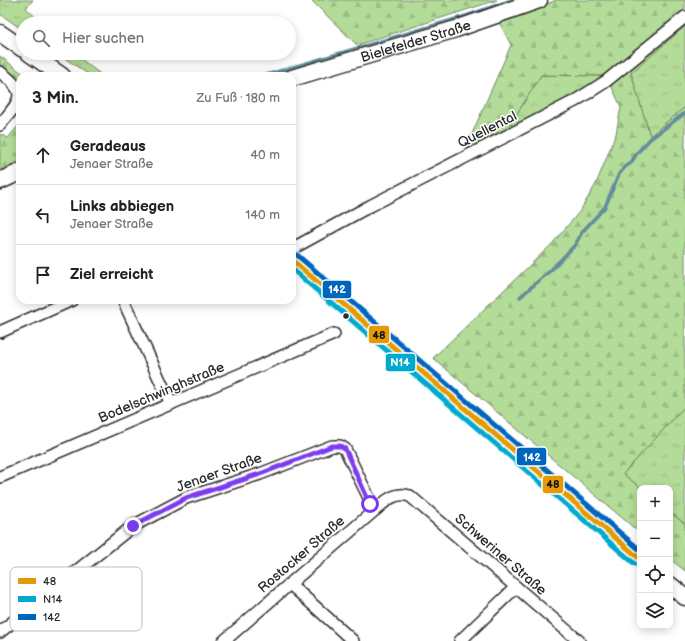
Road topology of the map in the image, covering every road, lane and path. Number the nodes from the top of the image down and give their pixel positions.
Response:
1 (539, 0) edge
2 (685, 17) edge
3 (0, 33) edge
4 (16, 44) edge
5 (39, 60) edge
6 (0, 72) edge
7 (56, 72) edge
8 (296, 77) edge
9 (16, 85) edge
10 (16, 104) edge
11 (0, 125) edge
12 (16, 174) edge
13 (0, 181) edge
14 (296, 247) edge
15 (296, 263) edge
16 (63, 304) edge
17 (125, 304) edge
18 (0, 332) edge
19 (334, 334) dead end
20 (171, 404) junction
21 (0, 477) edge
22 (402, 493) joint
23 (375, 510) junction
24 (638, 557) edge
25 (82, 567) edge
26 (290, 584) junction
27 (516, 587) junction
28 (673, 587) edge
29 (685, 597) edge
30 (10, 624) edge
31 (0, 632) edge
32 (224, 641) edge
33 (353, 641) edge
34 (460, 641) edge
35 (579, 641) edge

1 - 8 main road, Bielefelder Straße
2 - 14 street, Quellental
3 - 4 main road
5 - 7 main road
6 - 9 street
10 - 11 street
12 - 13 main road
15 - 24 main road
16 - 18 street
17 - 20 street
19 - 20 street, Bodelschwinghstraße
20 - 21 street, Bodelschwinghstraße
22 - 23 street, Rostocker Straße
22 - 27 street, Schweriner Straße
23 - 25 street, Jenaer Straße
23 - 26 street, Rostocker Straße
26 - 32 street, Rostocker Straße
26 - 33 street
27 - 34 street
27 - 35 street, Schweriner Straße
28 - 29 main road
30 - 31 street, Jenaer Straße

